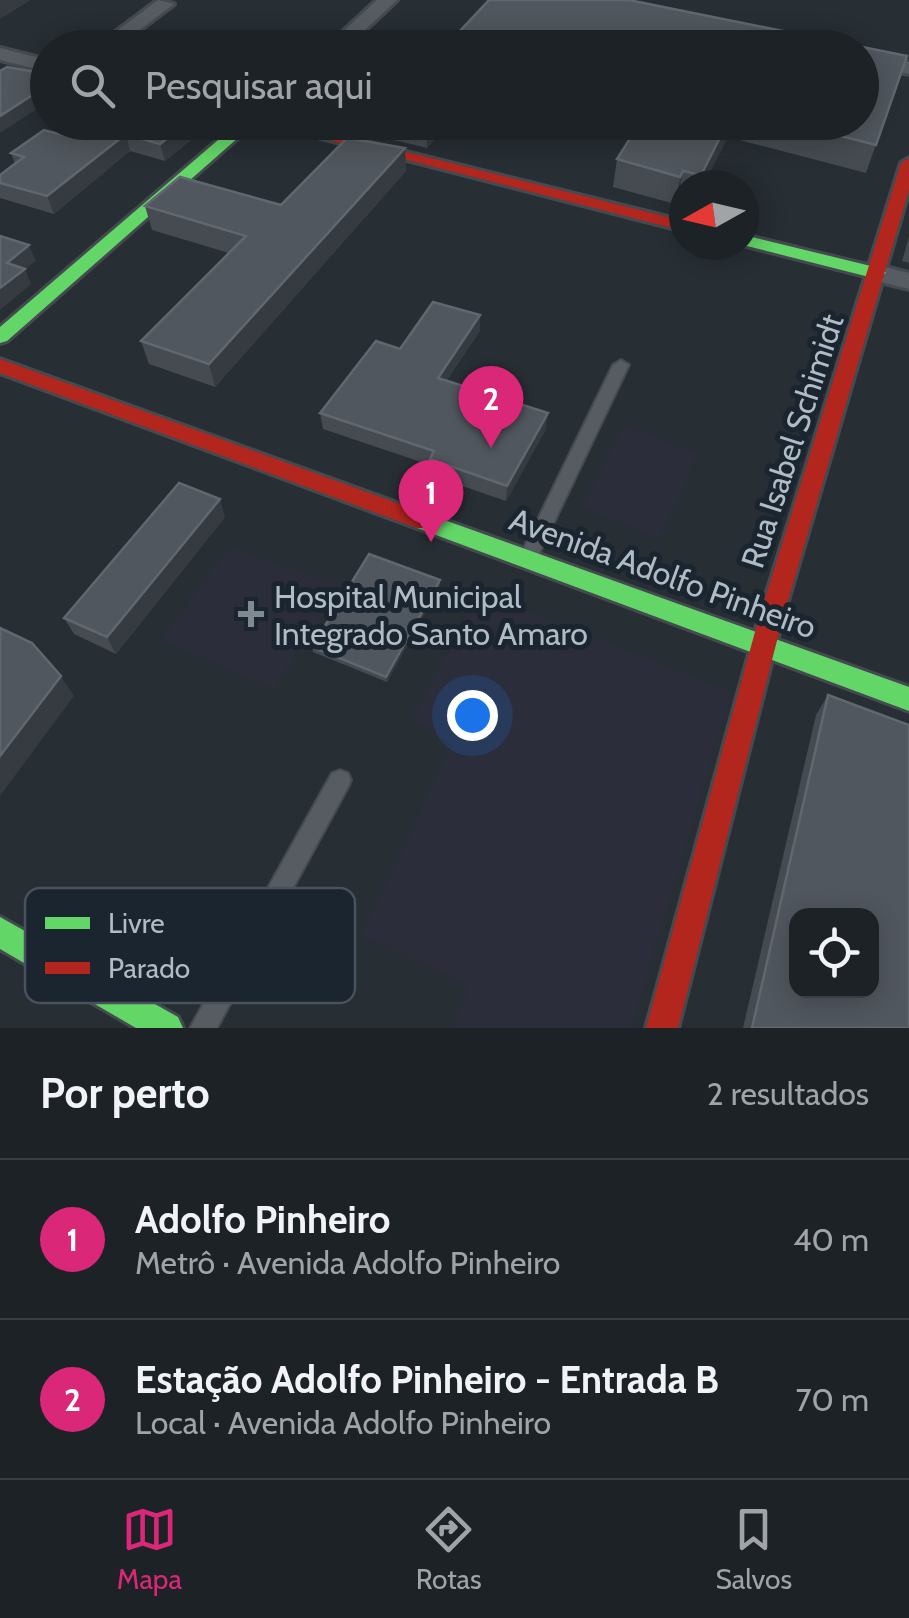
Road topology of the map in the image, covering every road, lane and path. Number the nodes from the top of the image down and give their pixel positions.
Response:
1 (388, 0) edge
2 (165, 4) dead end
3 (128, 30) edge
4 (354, 30) edge
5 (0, 54) edge
6 (30, 62) edge
7 (879, 62) edge
8 (909, 68) edge
9 (228, 140) edge
10 (338, 140) edge
11 (908, 172) edge
12 (669, 222) edge
13 (759, 244) edge
14 (876, 273) junction
15 (909, 281) edge
16 (0, 337) edge
17 (620, 365) dead end
18 (0, 366) edge
19 (528, 558) junction
20 (764, 644) junction
21 (909, 698) edge
22 (340, 780) dead end
23 (280, 888) edge
24 (0, 932) edge
25 (25, 946) edge
26 (124, 1003) edge
27 (217, 1003) edge
28 (167, 1028) edge
29 (203, 1028) edge
30 (662, 1028) edge

1 - 4 street
2 - 3 street
5 - 6 street
7 - 8 street
9 - 16 street
10 - 12 street
11 - 14 street, Rua Isabel Schimidt
13 - 14 street
14 - 15 street
14 - 20 street, Rua Isabel Schimidt
17 - 19 lane
18 - 19 street, Avenida Adolfo Pinheiro
19 - 20 street, Avenida Adolfo Pinheiro
20 - 21 street, Avenida Adolfo Pinheiro
20 - 30 street, Rua Isabel Schimidt
22 - 23 lane
24 - 25 street
26 - 28 street
27 - 29 lane

